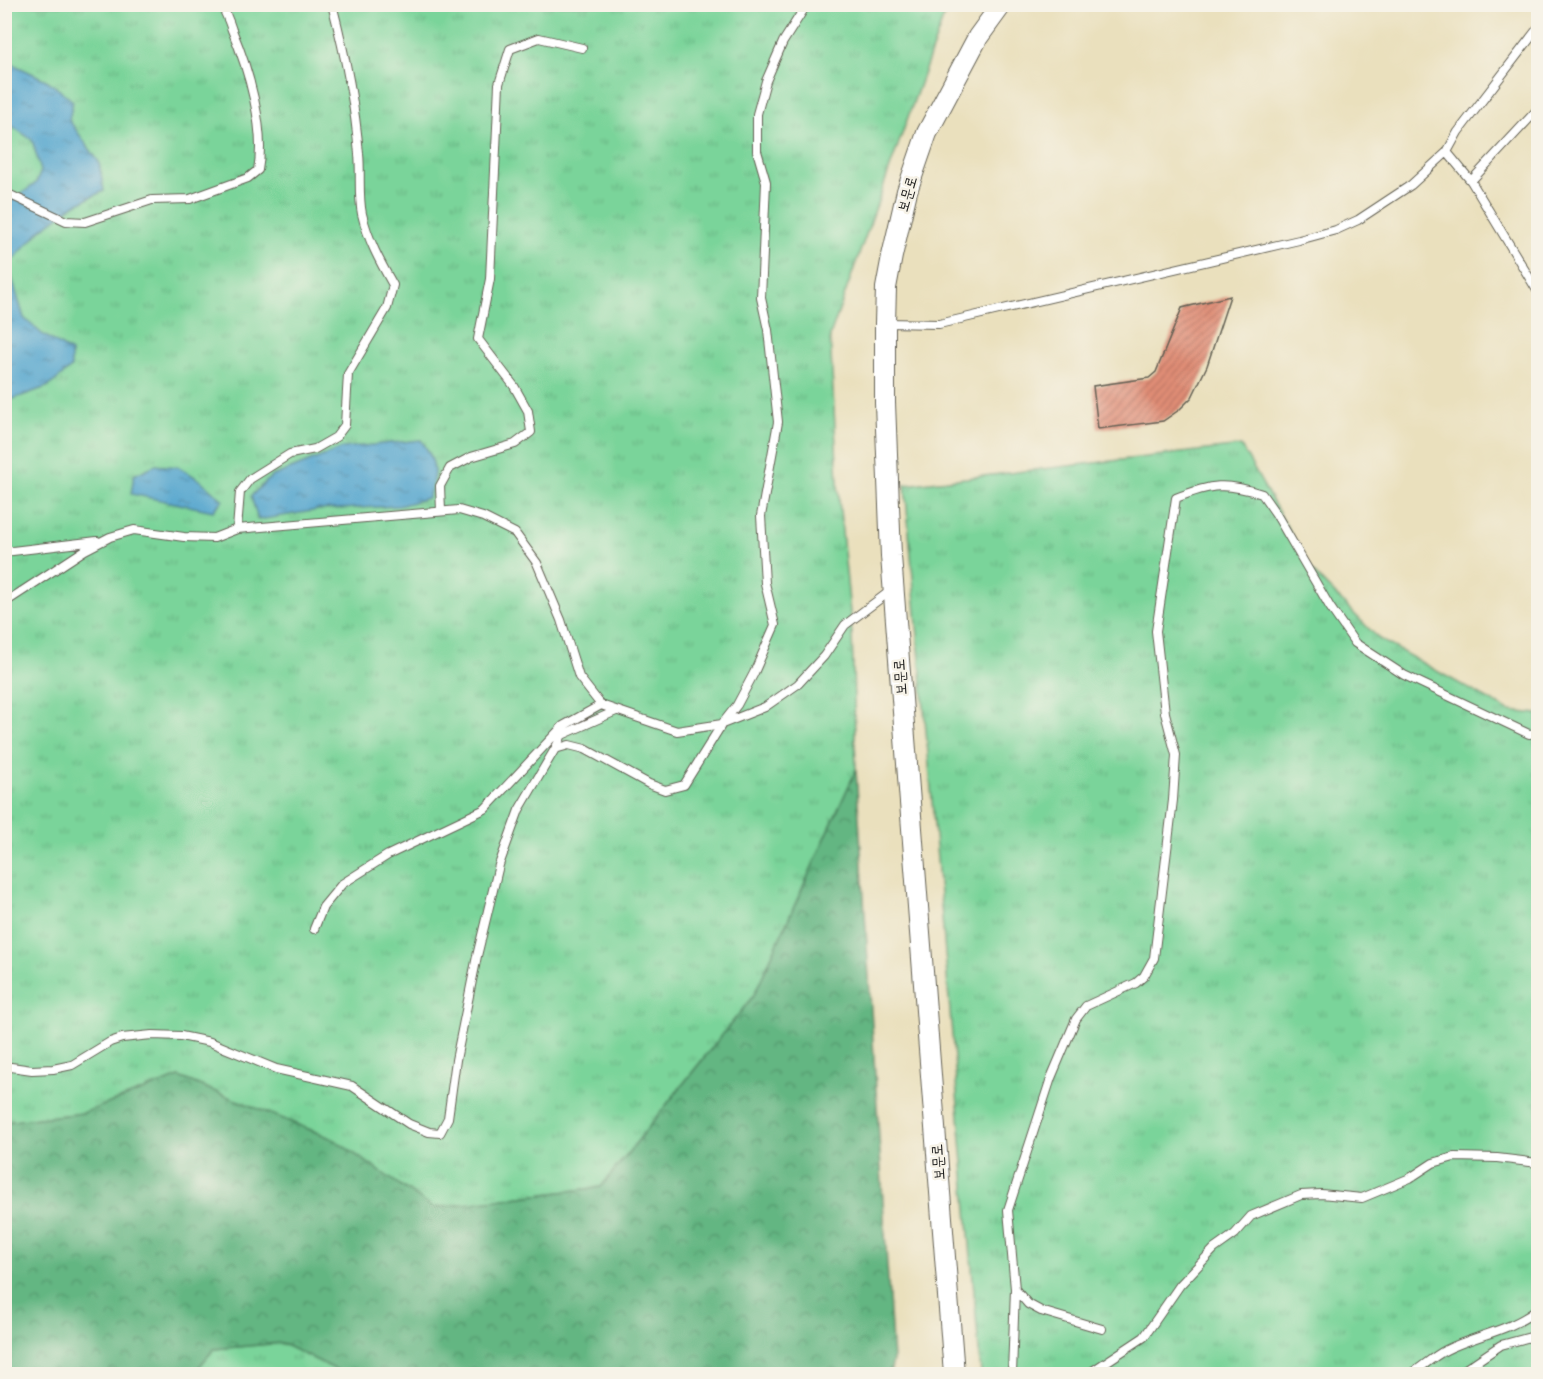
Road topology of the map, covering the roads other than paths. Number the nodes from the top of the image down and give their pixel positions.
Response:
1 (220, 4) edge
2 (332, 4) edge
3 (807, 4) edge
4 (1002, 4) edge
5 (1539, 28) edge
6 (582, 48) dead end
7 (1539, 109) edge
8 (1447, 152) junction
9 (1471, 181) junction
10 (6, 192) edge
11 (1539, 292) edge
12 (885, 323) junction
13 (441, 511) junction
14 (237, 529) junction
15 (103, 540) junction
16 (4, 552) edge
17 (893, 588) junction
18 (4, 603) edge
19 (601, 705) junction
20 (616, 711) junction
21 (722, 724) junction
22 (1539, 733) edge
23 (555, 749) junction
24 (314, 928) dead end
25 (4, 1066) edge
26 (1539, 1163) edge
27 (1015, 1289) junction
28 (1539, 1309) edge
29 (1102, 1329) dead end
30 (1539, 1335) edge
31 (954, 1374) edge
32 (1011, 1374) edge
33 (1088, 1374) edge
34 (1411, 1374) edge
35 (1458, 1374) edge

1 - 10 lane
2 - 14 lane
3 - 21 lane
4 - 12 street, 보문로
5 - 8 lane
6 - 13 lane
7 - 9 lane
8 - 9 lane
8 - 12 lane
9 - 11 lane
12 - 17 street, 보문로
13 - 14 lane
13 - 19 lane
14 - 15 lane
15 - 16 lane
15 - 18 lane
17 - 21 lane
17 - 31 street, 보문로
19 - 20 lane
19 - 24 lane
20 - 21 lane
20 - 23 lane
21 - 23 lane
22 - 27 lane
23 - 25 lane
26 - 33 lane
27 - 29 lane
27 - 32 lane
28 - 34 lane
30 - 35 lane

